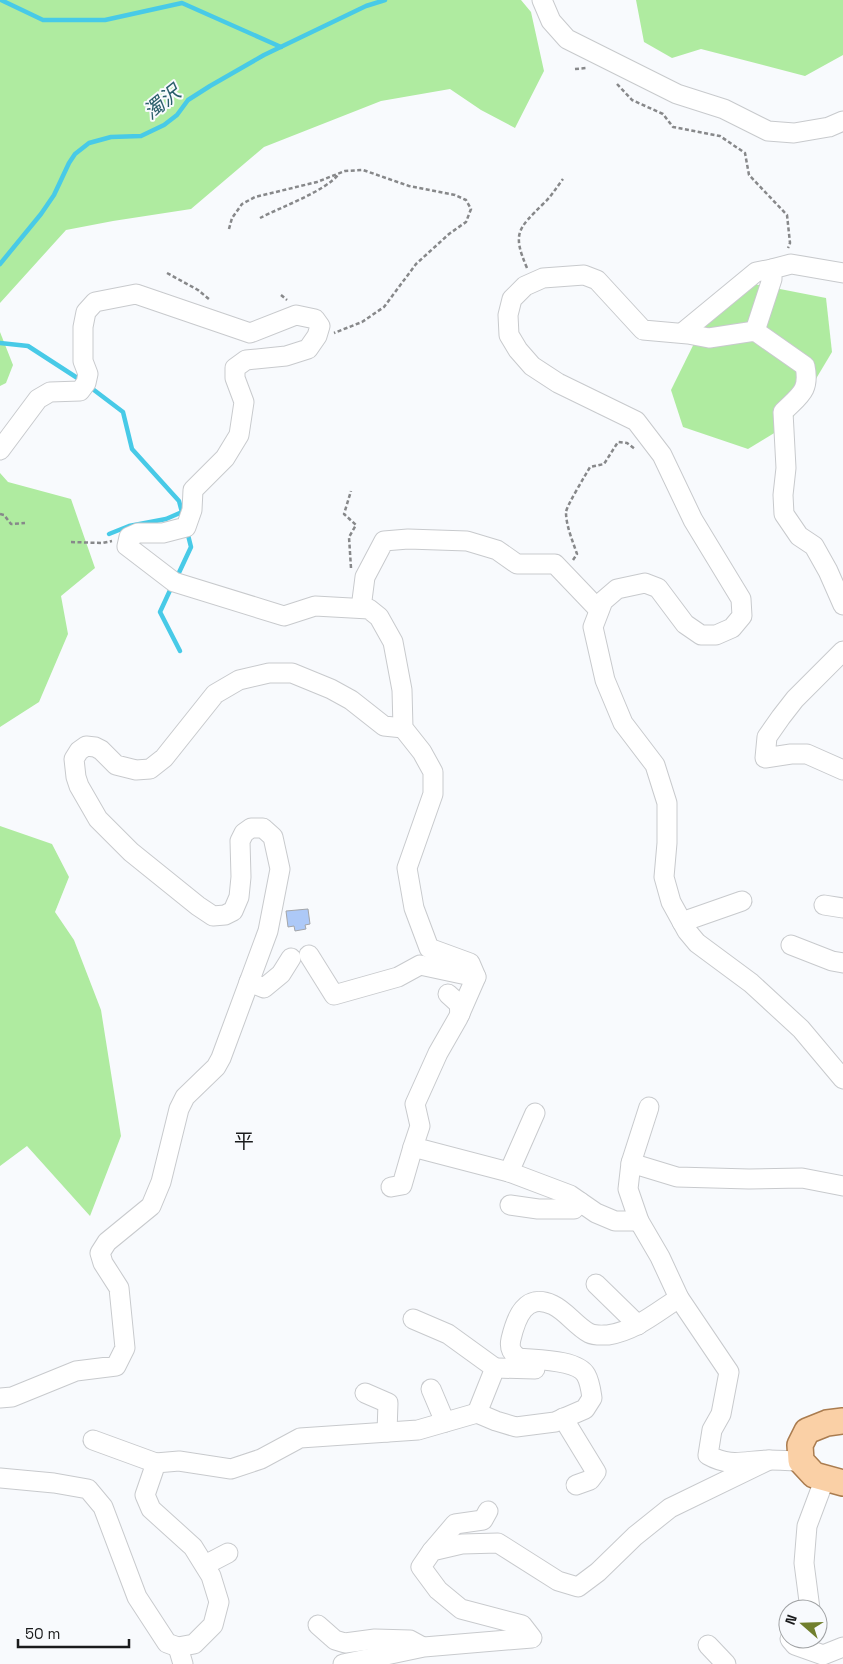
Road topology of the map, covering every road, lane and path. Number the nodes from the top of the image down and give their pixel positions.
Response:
1 (542, 0) edge
2 (592, 67) dead end
3 (575, 69) dead end
4 (613, 80) dead end
5 (843, 121) edge
6 (339, 174) junction
7 (563, 179) dead end
8 (260, 218) dead end
9 (229, 229) dead end
10 (776, 268) junction
11 (167, 273) dead end
12 (843, 273) edge
13 (533, 282) junction
14 (223, 324) junction
15 (755, 332) junction
16 (682, 333) junction
17 (313, 342) junction
18 (0, 450) edge
19 (641, 454) dead end
20 (351, 491) dead end
21 (0, 514) edge
22 (25, 523) dead end
23 (129, 537) junction
24 (71, 542) dead end
25 (565, 574) junction
26 (362, 602) junction
27 (843, 605) edge
28 (599, 610) junction
29 (843, 651) edge
30 (403, 728) junction
31 (843, 770) edge
32 (742, 902) dead end
33 (824, 905) dead end
34 (843, 908) edge
35 (682, 922) junction
36 (791, 945) dead end
37 (843, 963) edge
38 (476, 977) junction
39 (249, 982) junction
40 (448, 994) dead end
41 (460, 1014) junction
42 (843, 1078) edge
43 (649, 1107) dead end
44 (535, 1113) dead end
45 (413, 1148) junction
46 (630, 1163) junction
47 (509, 1172) junction
48 (843, 1186) edge
49 (391, 1187) dead end
50 (580, 1202) junction
51 (510, 1205) dead end
52 (640, 1220) junction
53 (596, 1284) dead end
54 (679, 1298) junction
55 (413, 1319) dead end
56 (638, 1325) junction
57 (566, 1363) junction
58 (494, 1368) junction
59 (431, 1389) dead end
60 (365, 1393) dead end
61 (0, 1398) edge
62 (477, 1413) junction
63 (563, 1418) junction
64 (843, 1421) edge
65 (445, 1422) junction
66 (388, 1432) junction
67 (93, 1440) dead end
68 (770, 1460) junction
69 (801, 1461) junction
70 (156, 1463) junction
71 (0, 1478) edge
72 (834, 1481) edge
73 (576, 1485) dead end
74 (488, 1512) dead end
75 (432, 1551) junction
76 (809, 1599) edge
77 (318, 1625) dead end
78 (708, 1645) dead end
79 (424, 1647) junction
80 (843, 1647) edge
81 (806, 1649) edge
82 (181, 1656) edge
83 (343, 1664) edge
84 (726, 1664) edge

1 - 5 street
2 - 3 path
4 - 10 path
6 - 8 path
6 - 9 path
6 - 17 path
7 - 13 path
10 - 12 street
10 - 15 street
10 - 16 street
11 - 14 path
13 - 16 street
13 - 28 street
14 - 17 street
14 - 18 street
15 - 16 street
15 - 27 street
17 - 23 street
19 - 25 path
20 - 26 path
21 - 22 path
23 - 24 path
23 - 26 street
25 - 26 street
25 - 28 street
26 - 30 street
28 - 35 street
29 - 31 street
30 - 38 street
30 - 39 street
32 - 35 street
33 - 34 street
35 - 42 street
36 - 37 street
38 - 39 street
38 - 41 street
39 - 61 street
40 - 41 street
41 - 45 street
43 - 46 street
44 - 47 street
45 - 47 street
45 - 49 street
46 - 48 street
46 - 52 street
47 - 50 street
50 - 51 street
50 - 52 street
52 - 54 street
53 - 56 street
54 - 56 street
54 - 68 street
55 - 58 street
56 - 57 street
57 - 58 street
57 - 63 street
58 - 62 street
59 - 65 street
60 - 66 street
62 - 63 street
62 - 65 street
63 - 73 street
64 - 69 main road
65 - 66 street
66 - 70 street
67 - 70 street
68 - 69 street
68 - 75 street
69 - 72 main road
70 - 82 street
71 - 82 street
72 - 76 street
74 - 75 street
75 - 79 street
77 - 79 street
78 - 84 street
79 - 83 street
80 - 81 street

